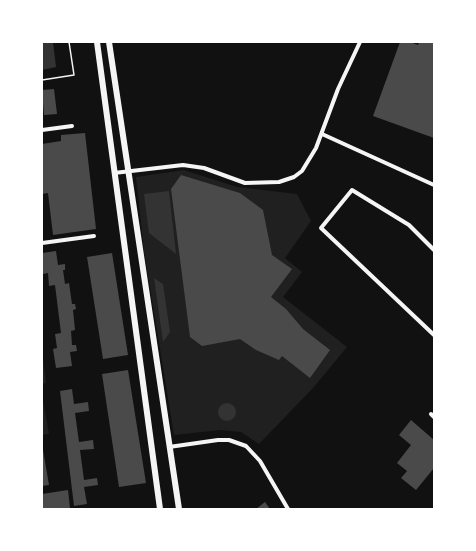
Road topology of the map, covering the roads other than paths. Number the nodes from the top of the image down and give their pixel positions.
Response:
1 (97, 42) edge
2 (109, 42) edge
3 (360, 42) edge
4 (72, 126) dead end
5 (42, 130) edge
6 (322, 134) junction
7 (128, 171) junction
8 (114, 173) junction
9 (434, 185) edge
10 (94, 236) dead end
11 (42, 242) edge
12 (434, 250) edge
13 (434, 334) edge
14 (169, 447) junction
15 (160, 509) edge
16 (179, 509) edge
17 (288, 509) edge

1 - 8 main road
2 - 7 main road
3 - 6 street
4 - 5 street
6 - 7 street
6 - 9 street
7 - 8 street
7 - 14 main road
8 - 15 main road
10 - 11 street
12 - 13 street
14 - 16 main road
14 - 17 street

